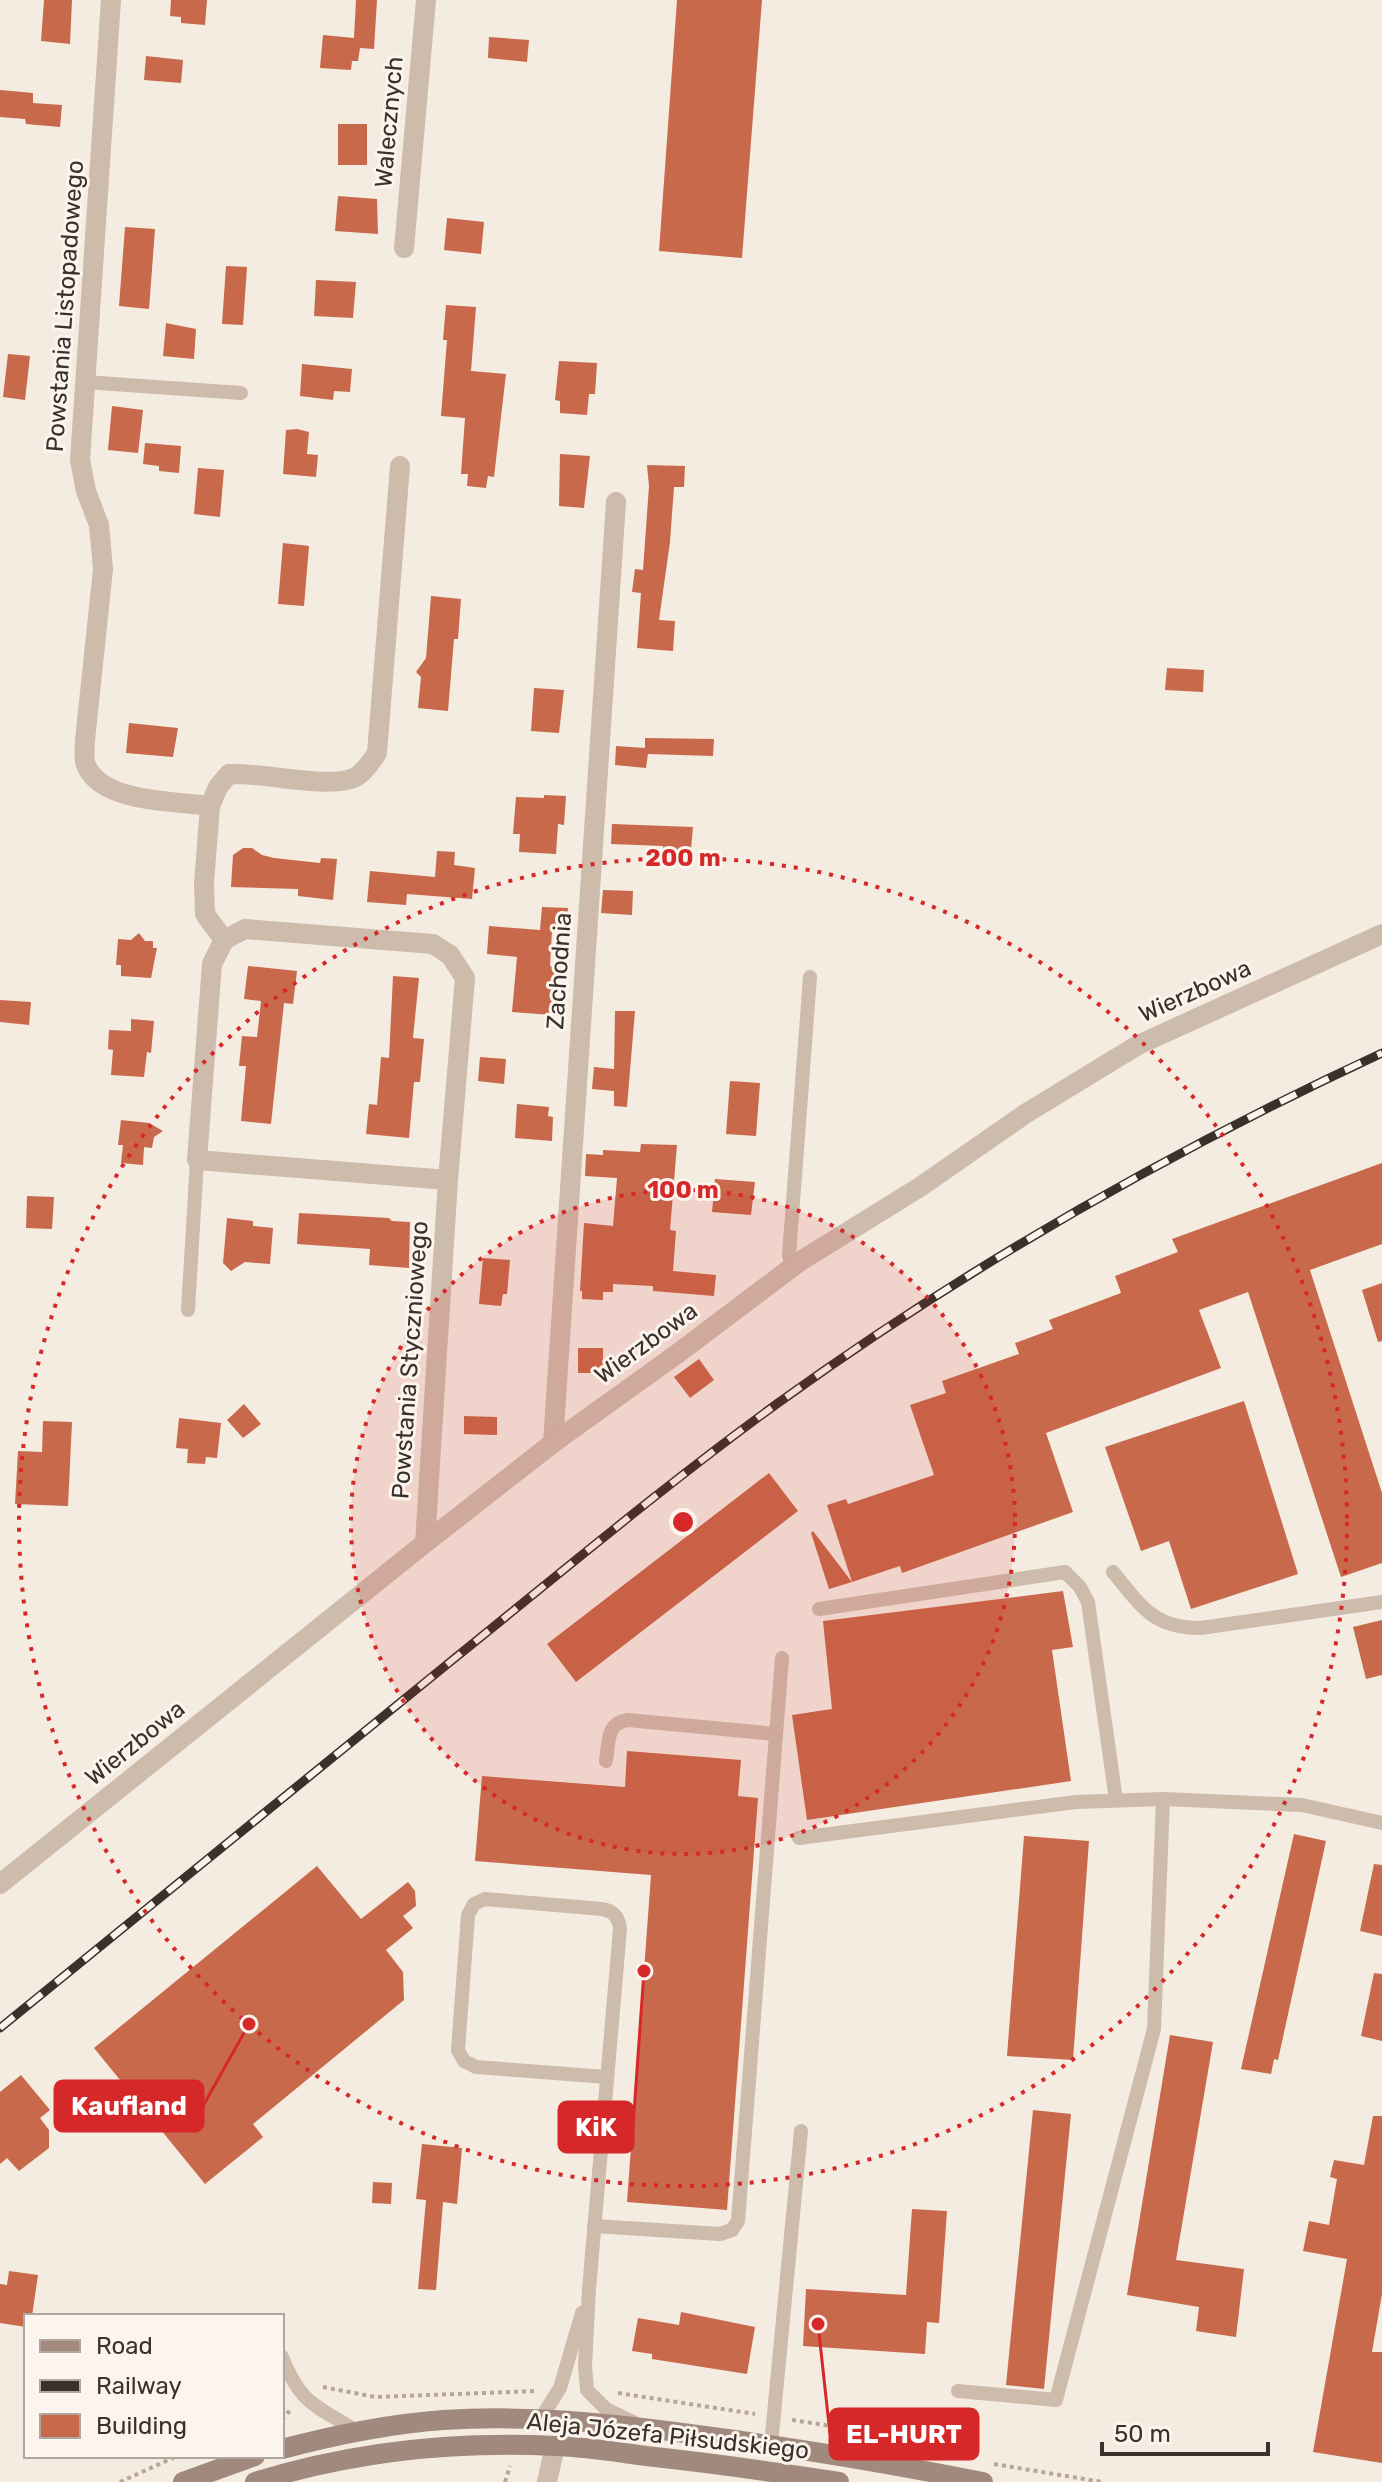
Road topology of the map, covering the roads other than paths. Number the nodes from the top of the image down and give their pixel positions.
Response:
1 (111, 0) edge
2 (426, 0) edge
3 (404, 248) dead end
4 (85, 382) junction
5 (241, 393) dead end
6 (400, 466) dead end
7 (616, 502) dead end
8 (210, 806) junction
9 (1382, 934) edge
10 (224, 940) junction
11 (810, 977) dead end
12 (197, 1160) junction
13 (448, 1180) junction
14 (792, 1267) junction
15 (188, 1310) dead end
16 (553, 1443) junction
17 (425, 1543) junction
18 (1113, 1572) dead end
19 (1382, 1602) edge
20 (819, 1609) dead end
21 (782, 1658) dead end
22 (776, 1734) junction
23 (606, 1761) dead end
24 (1163, 1799) junction
25 (1116, 1800) junction
26 (1382, 1823) edge
27 (799, 1838) dead end
28 (0, 1884) edge
29 (607, 2077) junction
30 (801, 2131) dead end
31 (594, 2226) junction
32 (589, 2289) junction
33 (284, 2362) edge
34 (958, 2391) dead end
35 (540, 2420) junction
36 (640, 2426) junction
37 (358, 2432) junction
38 (771, 2445) junction
39 (284, 2449) edge
40 (249, 2458) edge
41 (551, 2465) edge
42 (183, 2482) edge
43 (255, 2482) edge
44 (839, 2482) edge
45 (983, 2482) edge

1 - 4 street, Powstania Listopadowego
2 - 3 street, Walecznych
4 - 5 lane
4 - 8 street, Powstania Listopadowego
6 - 8 street
7 - 16 street, Zachodnia
8 - 10 street
9 - 14 street, Wierzbowa
10 - 12 street
10 - 13 street, Powstania Styczniowego
11 - 14 lane
12 - 13 street
12 - 15 lane
13 - 17 street, Powstania Styczniowego
14 - 16 street, Wierzbowa
16 - 17 street, Wierzbowa
17 - 28 street, Wierzbowa
18 - 19 lane
20 - 25 lane
21 - 22 lane
22 - 23 lane
22 - 31 lane
24 - 25 lane
24 - 26 lane
24 - 34 lane
25 - 27 lane
29 - 29 lane
29 - 31 lane
30 - 38 lane
31 - 32 lane
32 - 35 lane
32 - 36 lane
33 - 37 lane
35 - 36 main road, Aleja Józefa Piłsudskiego
35 - 37 main road, Aleja Józefa Piłsudskiego
36 - 38 main road, Aleja Józefa Piłsudskiego
37 - 39 main road, Aleja Józefa Piłsudskiego
38 - 45 main road, Aleja Józefa Piłsudskiego
40 - 42 main road
41 - 43 main road, Aleja Józefa Piłsudskiego
41 - 44 main road, Aleja Józefa Piłsudskiego

